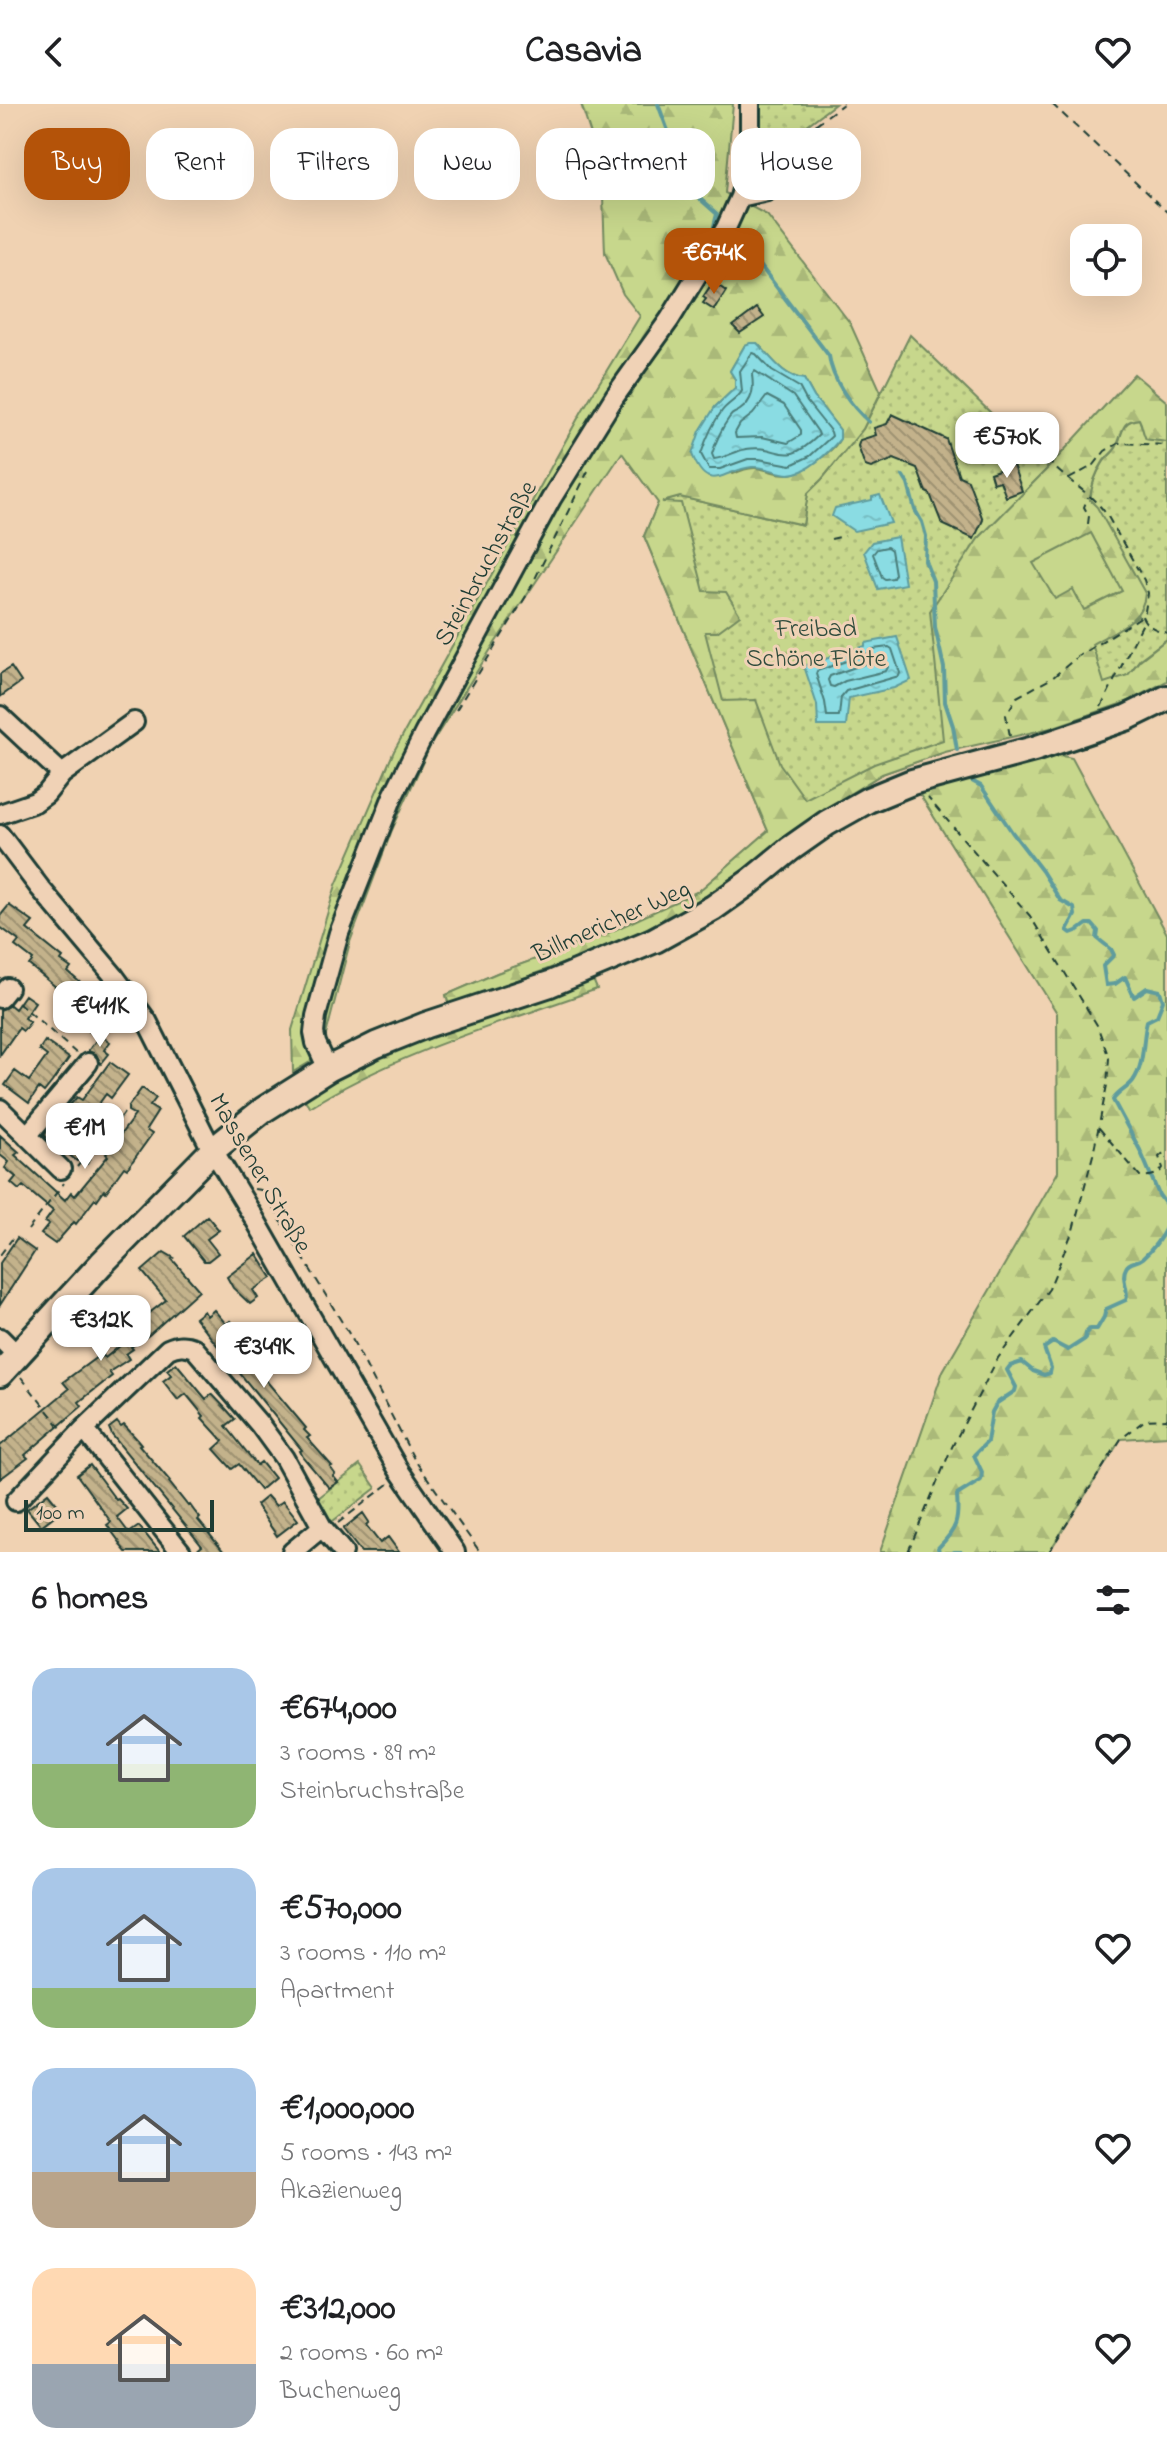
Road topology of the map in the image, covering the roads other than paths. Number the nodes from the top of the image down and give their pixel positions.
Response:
1 (750, 104) edge
2 (1167, 698) edge
3 (0, 716) edge
4 (134, 722) dead end
5 (62, 774) junction
6 (0, 814) edge
7 (0, 835) edge
8 (88, 1063) road end
9 (328, 1069) junction
10 (0, 1109) edge
11 (27, 1136) junction
12 (213, 1150) junction
13 (65, 1173) road end
14 (9, 1360) edge
15 (78, 1435) junction
16 (16, 1501) dead end
17 (322, 1527) junction
18 (181, 1552) edge
19 (292, 1552) edge
20 (343, 1552) edge
21 (455, 1552) edge

1 - 9 street, Steinbruchstraße
2 - 9 main road, Billmericher Weg
3 - 5 street
4 - 5 street
5 - 6 street
7 - 12 street, Massener Straße
8 - 11 street
9 - 12 main road, Billmericher Weg
10 - 11 street
11 - 13 street
12 - 14 main road, Billmericher Weg
12 - 21 street, Massener Straße
15 - 16 street
15 - 17 street
15 - 18 street
17 - 19 street
17 - 20 street

